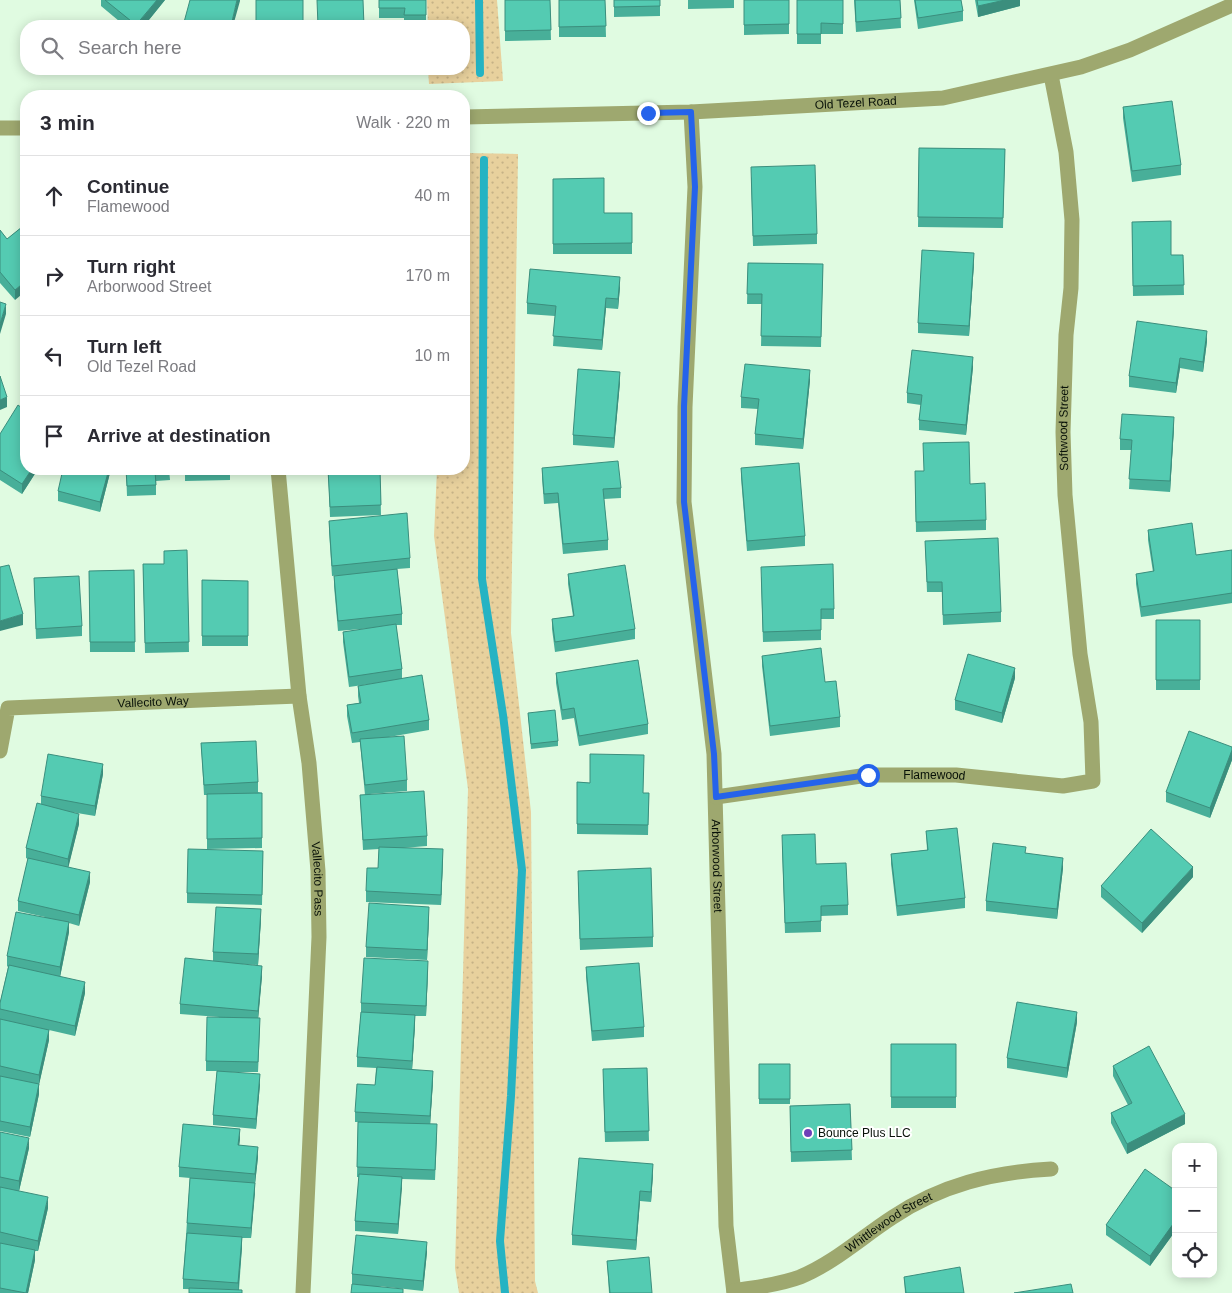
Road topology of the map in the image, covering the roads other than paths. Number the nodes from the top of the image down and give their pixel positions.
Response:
1 (1232, 5) edge
2 (1050, 76) junction
3 (691, 112) junction
4 (470, 118) edge
5 (0, 128) edge
6 (20, 128) edge
7 (278, 475) edge
8 (298, 696) junction
9 (0, 751) edge
10 (1093, 781) joint
11 (716, 797) junction
12 (1051, 1168) dead end
13 (734, 1292) edge
14 (303, 1293) edge

1 - 2 street, Old Tezel Road
2 - 3 street, Old Tezel Road
2 - 10 street, Softwood Street
3 - 4 street, Old Tezel Road
3 - 11 street, Arborwood Street
5 - 6 street
7 - 8 street, Vallecito Pass
8 - 9 street, Vallecito Way
8 - 14 street, Vallecito Pass
10 - 11 street, Flamewood
11 - 13 street, Arborwood Street
12 - 13 street, Whittlewood Street

